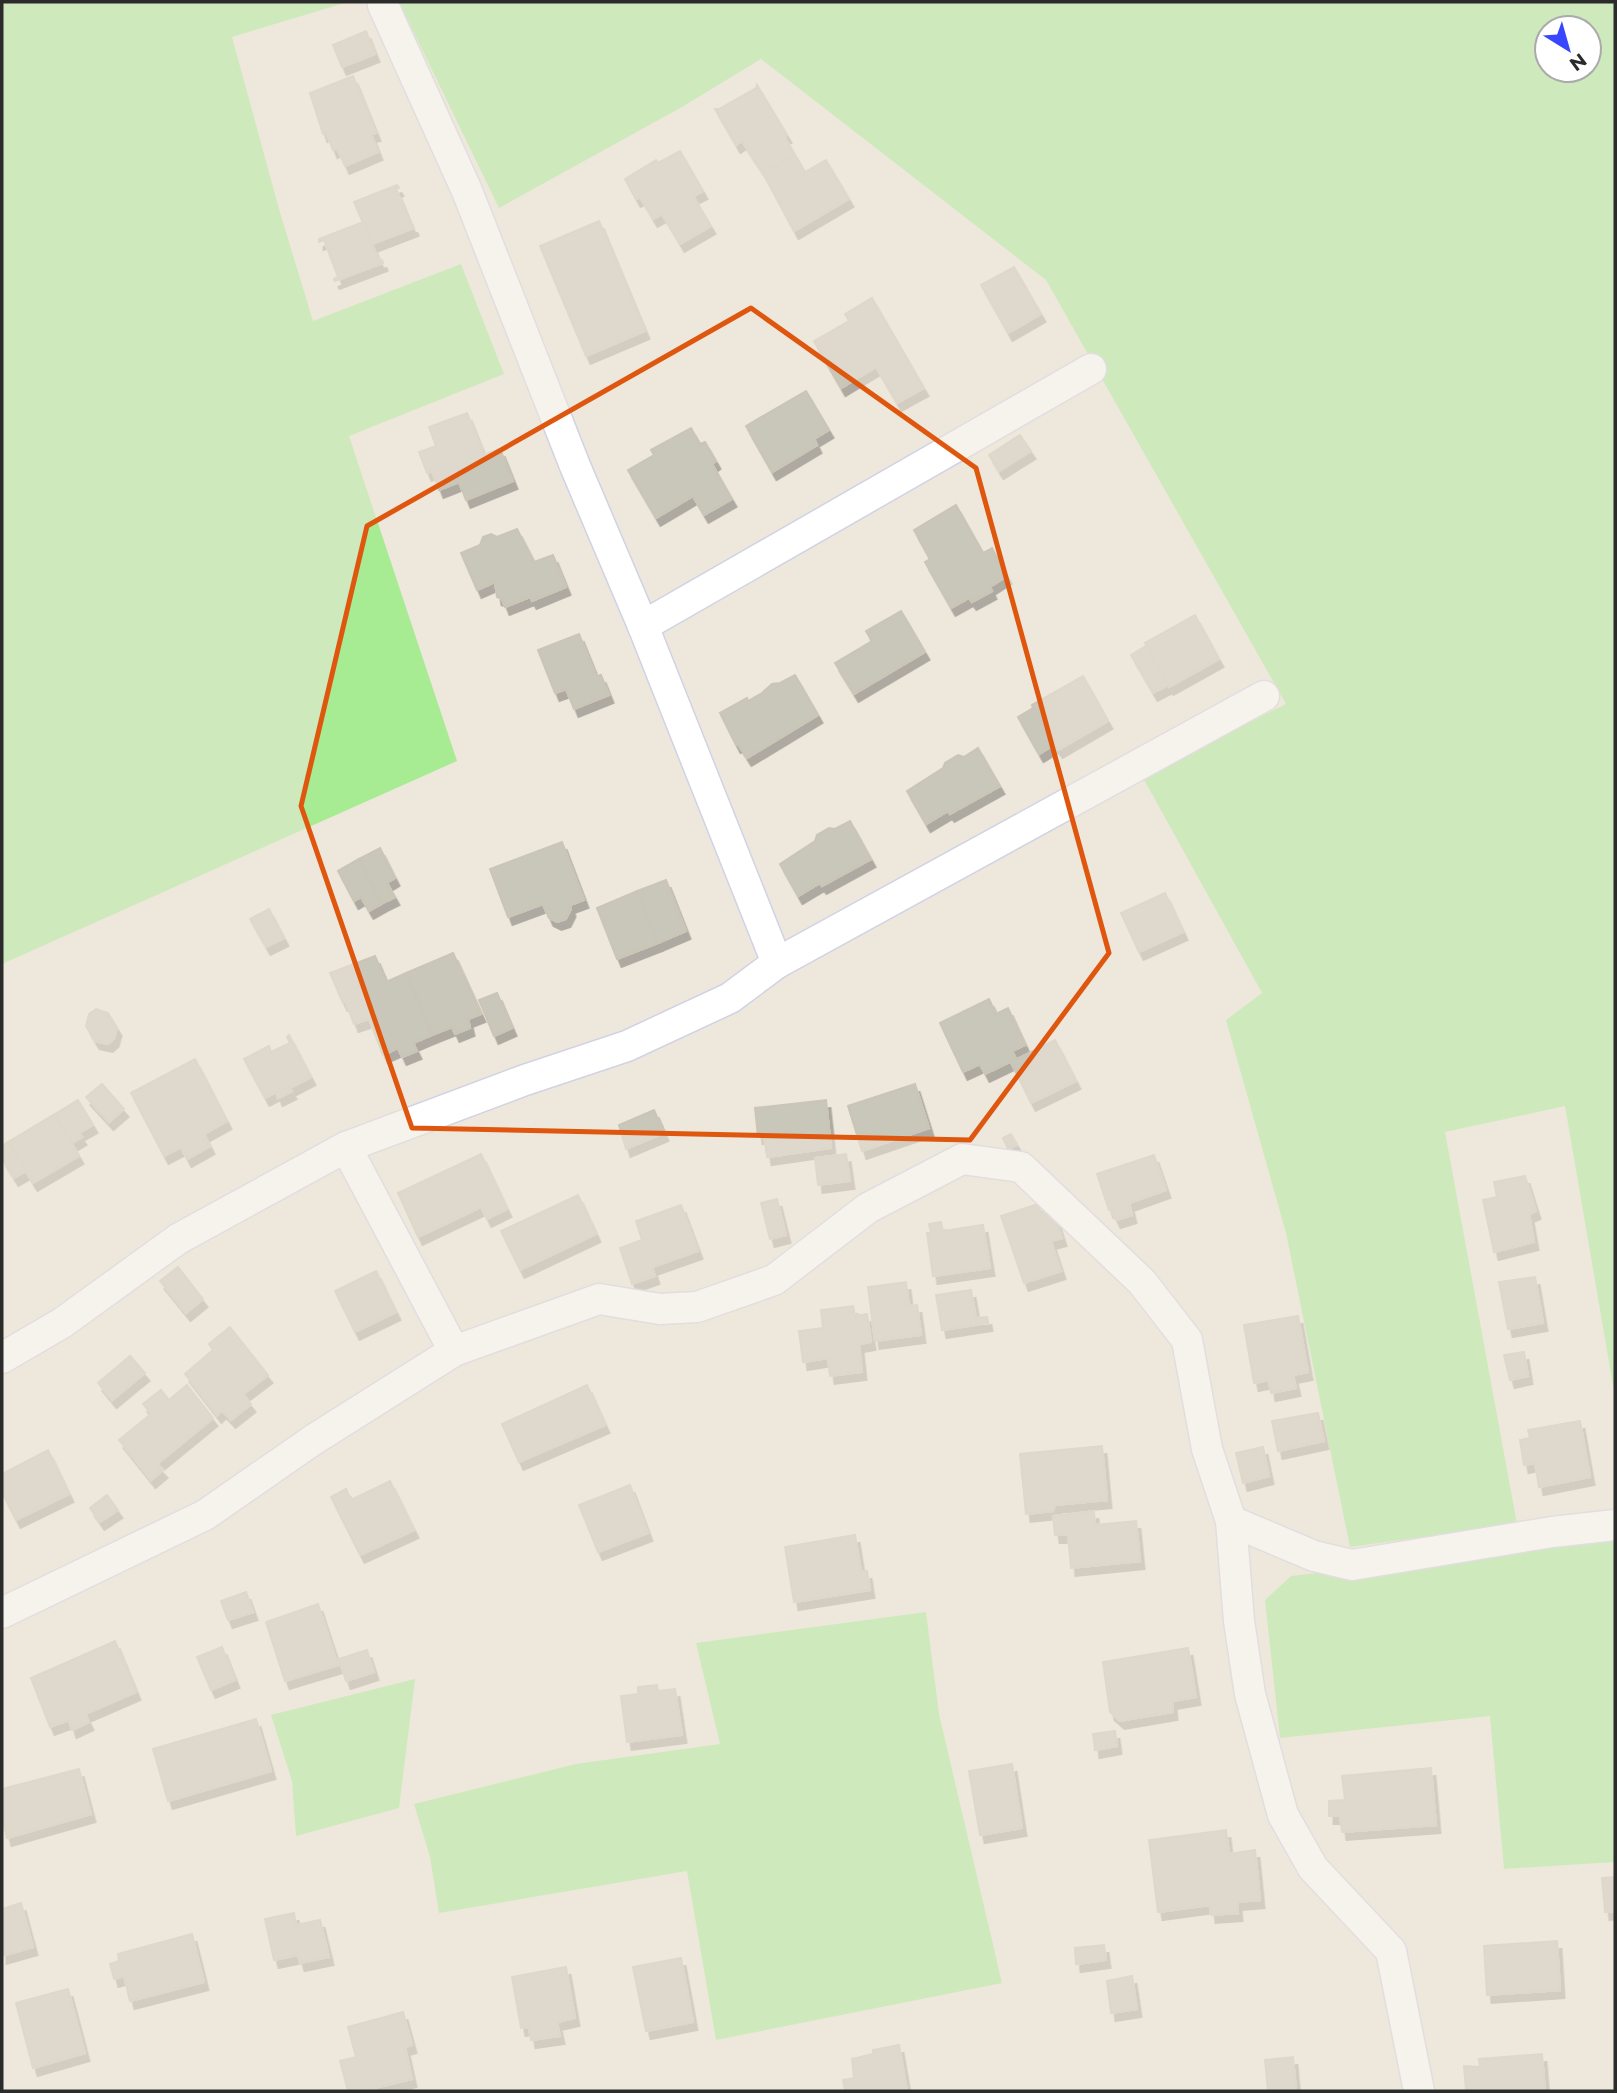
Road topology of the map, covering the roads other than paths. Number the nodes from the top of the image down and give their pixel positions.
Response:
1 (383, 5) dead end
2 (1091, 369) dead end
3 (643, 625) junction
4 (1264, 696) dead end
5 (777, 963) junction
6 (346, 1147) junction
7 (454, 1351) junction
8 (2, 1358) edge
9 (1231, 1521) junction
10 (1615, 1525) edge
11 (2, 1613) edge
12 (1419, 2091) edge

1 - 3 street
2 - 3 street
3 - 5 street
4 - 5 street
5 - 6 street
6 - 7 street
6 - 8 street
7 - 9 street
7 - 11 street
9 - 10 street
9 - 12 street

